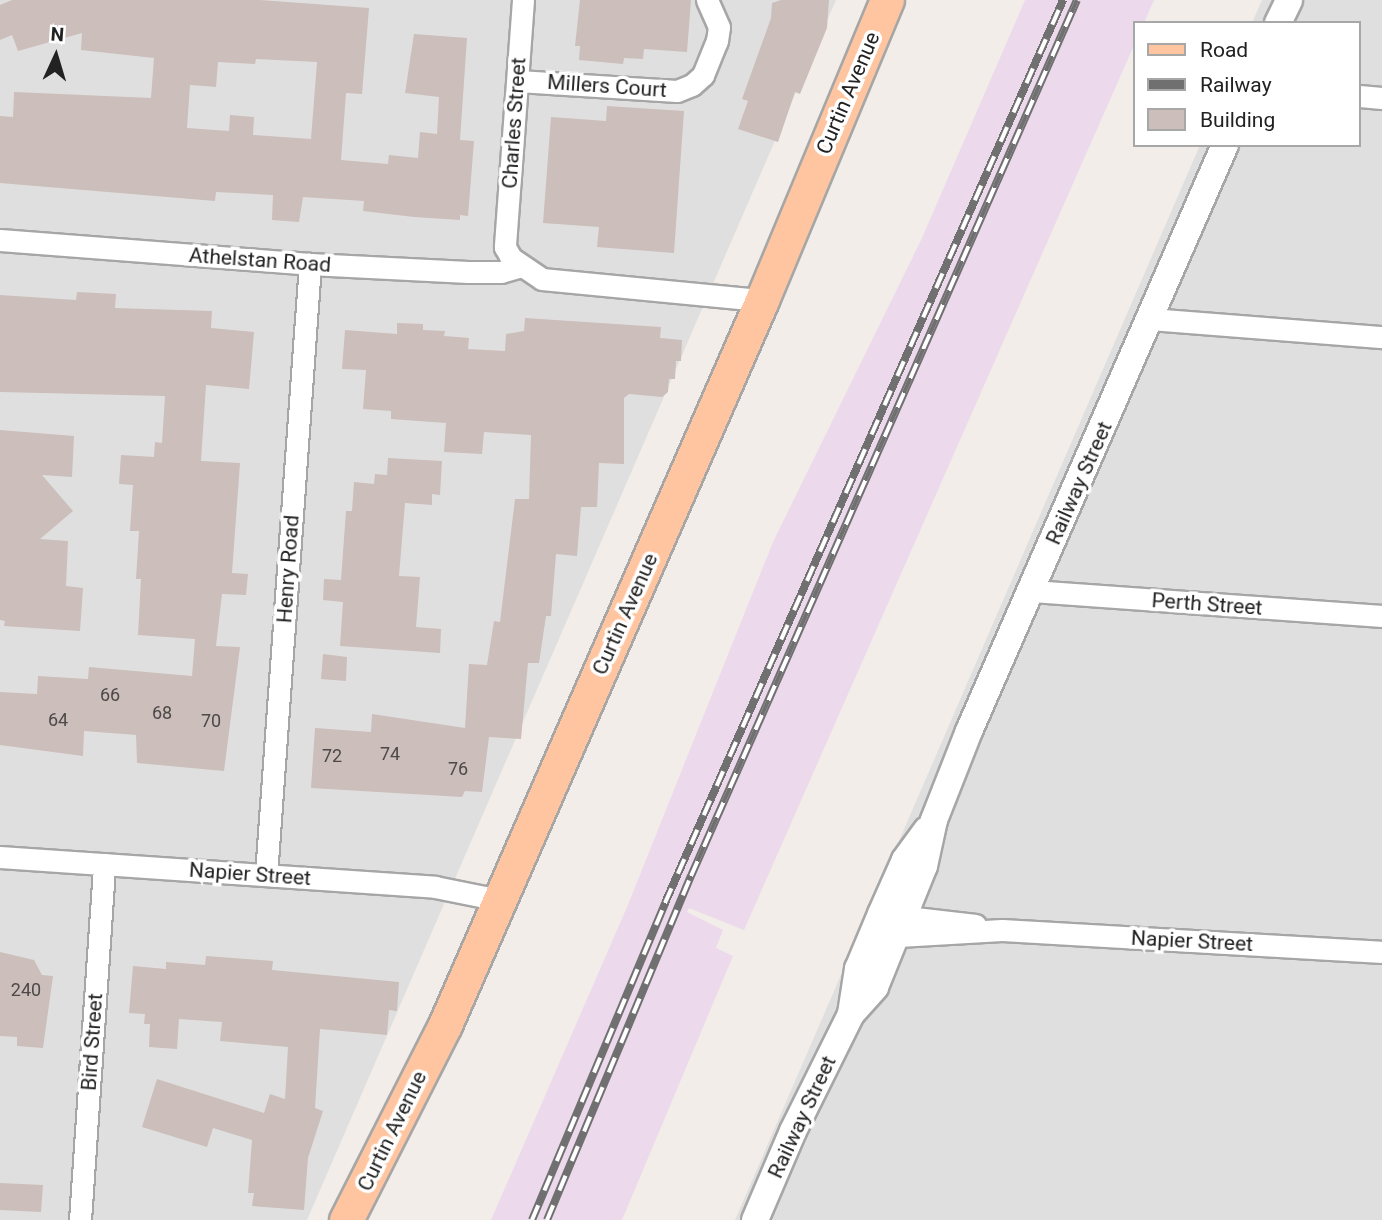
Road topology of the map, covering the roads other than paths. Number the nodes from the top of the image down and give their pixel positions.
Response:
1 (523, 0) edge
2 (887, 0) edge
3 (1289, 0) edge
4 (716, 2) edge
5 (1280, 21) edge
6 (518, 81) junction
7 (1361, 96) edge
8 (1382, 98) edge
9 (1224, 147) edge
10 (0, 240) edge
11 (310, 264) junction
12 (519, 267) junction
13 (762, 300) junction
14 (1151, 319) junction
15 (1382, 337) edge
16 (1032, 591) junction
17 (1382, 617) edge
18 (0, 857) edge
19 (104, 864) junction
20 (265, 875) junction
21 (499, 900) junction
22 (888, 926) junction
23 (1382, 952) edge
24 (80, 1220) edge
25 (346, 1220) edge
26 (755, 1220) edge

1 - 6 street, Charles Street
2 - 13 main road, Curtin Avenue
3 - 5 street
4 - 6 street, Millers Court
6 - 12 street, Charles Street
7 - 8 street
9 - 14 street, Railway Street
10 - 11 street, Athelstan Road
11 - 12 street, Athelstan Road
11 - 20 street, Henry Road
12 - 13 street, Athelstan Road
13 - 21 main road, Curtin Avenue
14 - 15 street
14 - 16 street, Railway Street
16 - 17 street, Perth Street
16 - 22 street, Railway Street
18 - 19 street, Napier Street
19 - 20 street, Napier Street
19 - 24 street, Bird Street
20 - 21 street, Napier Street
21 - 25 main road, Curtin Avenue
22 - 23 street, Napier Street
22 - 26 street, Railway Street

